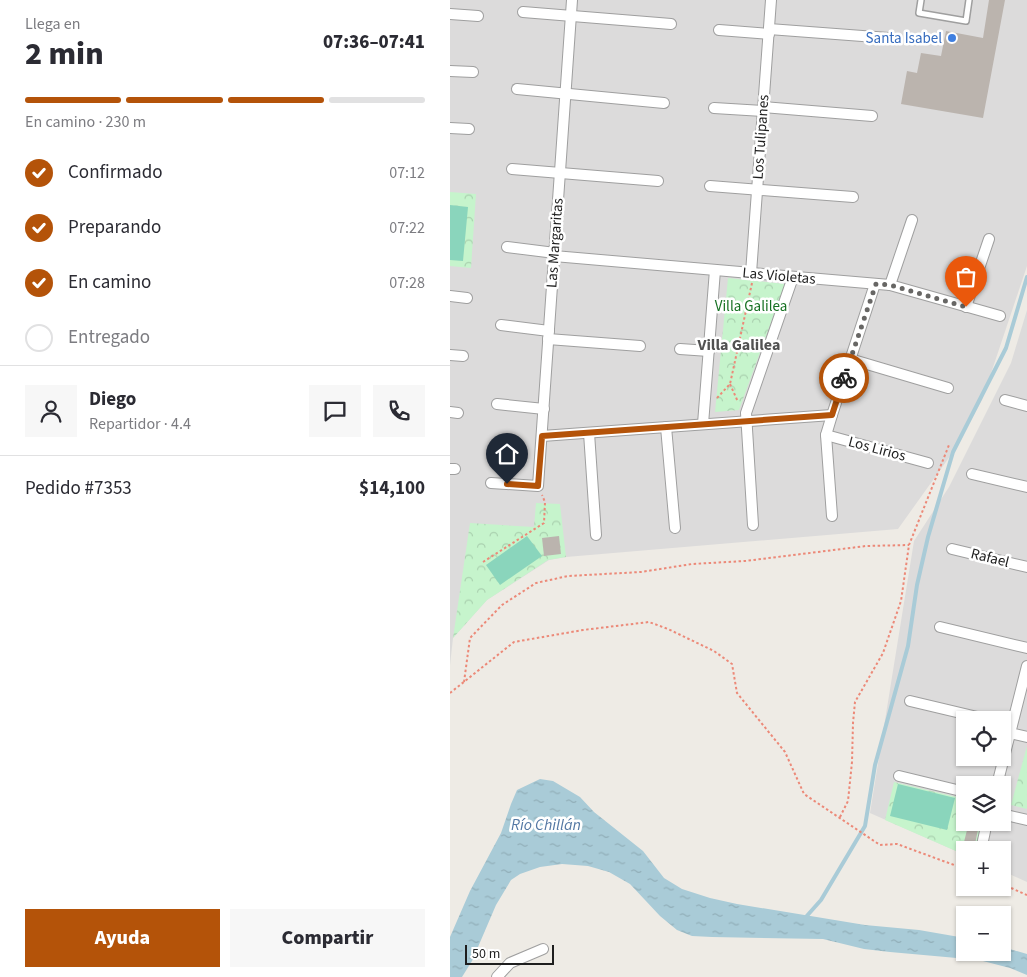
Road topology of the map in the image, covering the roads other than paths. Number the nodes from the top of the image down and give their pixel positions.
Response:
1 (572, 0) edge
2 (771, 0) edge
3 (921, 0) edge
4 (969, 0) edge
5 (523, 12) dead end
6 (450, 14) edge
7 (478, 16) dead end
8 (571, 16) junction
9 (671, 24) dead end
10 (719, 30) dead end
11 (769, 32) junction
12 (889, 38) dead end
13 (450, 71) edge
14 (473, 72) dead end
15 (517, 89) dead end
16 (566, 94) junction
17 (664, 103) dead end
18 (714, 108) dead end
19 (763, 109) junction
20 (872, 116) dead end
21 (450, 128) edge
22 (469, 129) dead end
23 (512, 169) dead end
24 (560, 172) junction
25 (658, 181) dead end
26 (710, 186) dead end
27 (757, 190) junction
28 (853, 197) dead end
29 (912, 220) dead end
30 (989, 239) dead end
31 (507, 247) dead end
32 (554, 254) junction
33 (715, 270) junction
34 (751, 273) junction
35 (793, 277) junction
36 (876, 284) junction
37 (890, 285) junction
38 (450, 296) edge
39 (467, 298) dead end
40 (966, 307) junction
41 (1000, 316) dead end
42 (501, 326) dead end
43 (549, 335) junction
44 (640, 346) dead end
45 (680, 349) dead end
46 (709, 351) junction
47 (450, 355) edge
48 (463, 356) dead end
49 (850, 359) junction
50 (948, 388) dead end
51 (1005, 400) dead end
52 (497, 404) dead end
53 (1027, 406) edge
54 (544, 409) junction
55 (832, 415) junction
56 (746, 421) junction
57 (703, 424) junction
58 (666, 427) junction
59 (589, 432) junction
60 (826, 435) junction
61 (542, 436) junction
62 (928, 463) dead end
63 (972, 474) dead end
64 (491, 482) dead end
65 (1027, 487) edge
66 (832, 516) dead end
67 (753, 525) dead end
68 (675, 528) dead end
69 (596, 535) dead end
70 (952, 548) dead end
71 (1027, 566) edge
72 (940, 627) dead end
73 (1027, 648) edge
74 (1027, 666) edge
75 (910, 701) dead end
76 (956, 712) edge
77 (1011, 717) edge
78 (1011, 729) edge
79 (1027, 737) edge
80 (899, 776) dead end
81 (956, 790) edge
82 (1011, 816) edge
83 (1027, 820) edge
84 (543, 950) dead end
85 (497, 977) edge

1 - 8 street, Las Margaritas
2 - 11 street, Los Tulipanes
3 - 4 lane
5 - 8 street
6 - 7 street
8 - 9 street
8 - 16 street, Las Margaritas
10 - 11 street
11 - 12 street
11 - 19 street, Los Tulipanes
13 - 14 street
15 - 16 street
16 - 17 street
16 - 24 street, Las Margaritas
18 - 19 street
19 - 20 street
19 - 27 street, Los Tulipanes
21 - 22 street
23 - 24 street
24 - 25 street
24 - 32 street, Las Margaritas
26 - 27 street
27 - 28 street
27 - 34 street, Los Tulipanes
29 - 37 street
30 - 40 street
31 - 32 street, Las Violetas
32 - 33 street, Las Violetas
32 - 43 street, Las Margaritas
33 - 34 street, Las Violetas
33 - 46 street
34 - 35 street, Las Violetas
35 - 36 street, Las Violetas
35 - 56 street
36 - 37 street, Las Violetas
36 - 49 street
37 - 40 street, Las Violetas
38 - 39 street
40 - 41 street, Las Violetas
42 - 43 street
43 - 44 street
43 - 54 street, Las Margaritas
45 - 46 street
46 - 57 street
47 - 48 street
49 - 50 street
49 - 55 street
51 - 53 street
52 - 54 street
54 - 61 street, Las Margaritas
55 - 56 street
55 - 60 street
56 - 57 street
56 - 67 street
57 - 58 street
58 - 59 street
58 - 68 street
59 - 61 street
59 - 69 street
60 - 62 street, Los Lirios
60 - 66 street
61 - 64 street, Las Margaritas
63 - 65 street
70 - 71 street, Rafael
72 - 73 street
74 - 77 street
75 - 76 street
78 - 79 street
80 - 81 street
82 - 83 street
84 - 85 street

